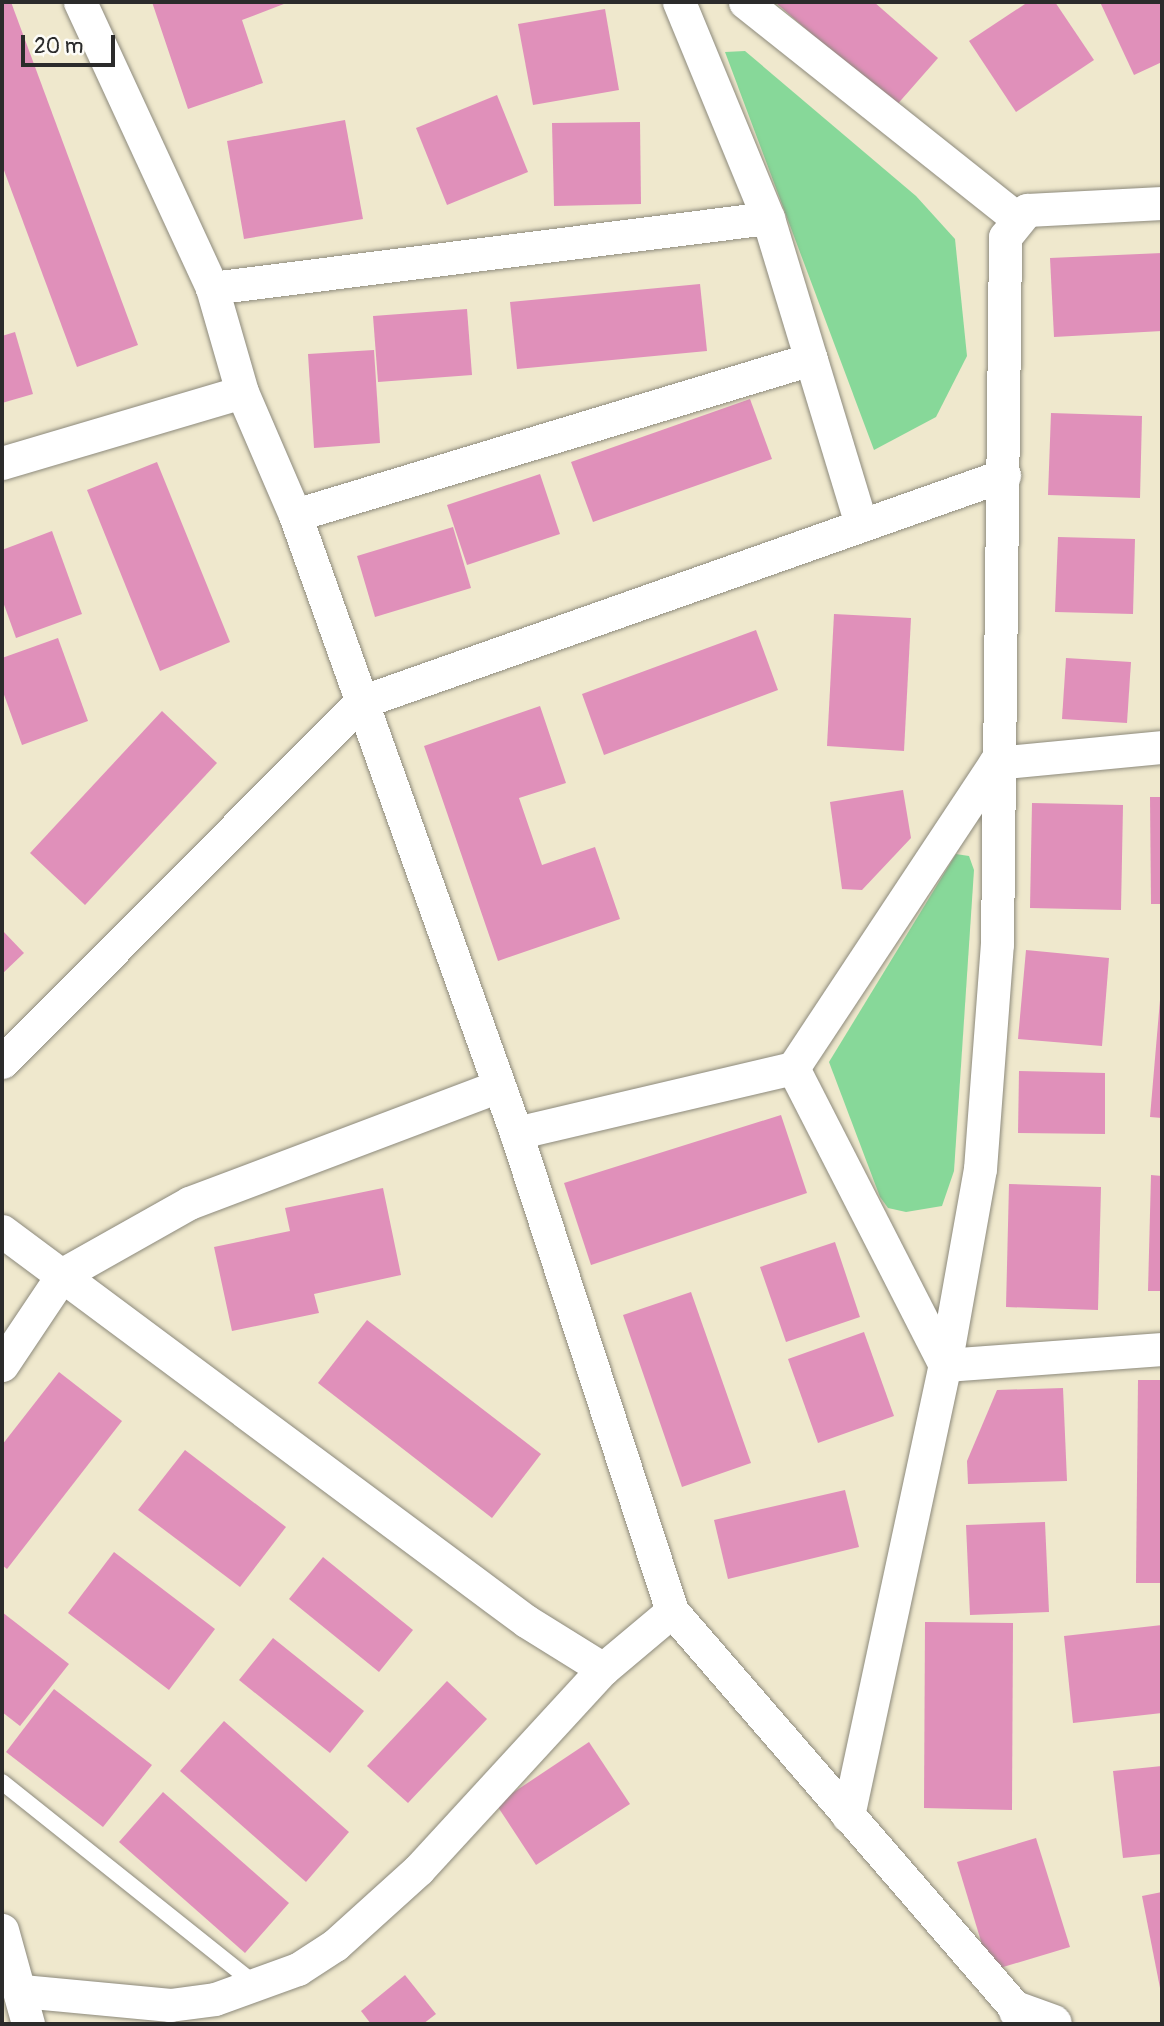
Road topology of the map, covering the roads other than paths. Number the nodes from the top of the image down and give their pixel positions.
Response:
1 (80, 2) edge
2 (679, 2) edge
3 (744, 2) edge
4 (1162, 203) edge
5 (1015, 217) junction
6 (768, 218) junction
7 (212, 288) junction
8 (811, 359) junction
9 (242, 392) junction
10 (2, 463) edge
11 (1004, 475) junction
12 (295, 515) junction
13 (861, 525) junction
14 (361, 702) junction
15 (1162, 747) edge
16 (995, 763) junction
17 (2, 1062) edge
18 (793, 1068) junction
19 (498, 1086) junction
20 (516, 1133) junction
21 (2, 1231) edge
22 (63, 1274) junction
23 (1162, 1349) edge
24 (2, 1365) edge
25 (945, 1366) junction
26 (672, 1611) junction
27 (603, 1669) junction
28 (2, 1782) edge
29 (848, 1816) junction
30 (2, 1930) edge
31 (257, 1986) junction
32 (22, 1991) junction
33 (170, 2006) junction
34 (1018, 2020) edge
35 (28, 2024) edge
36 (204, 2024) edge
37 (1054, 2024) edge

1 - 7 street
2 - 6 street
3 - 5 street
4 - 5 street
5 - 11 street
6 - 7 street
6 - 8 street
7 - 9 street
8 - 12 street
8 - 13 street
9 - 10 street
9 - 12 street
11 - 13 street
11 - 16 street
12 - 14 street
13 - 14 street
14 - 17 street
14 - 19 street
15 - 16 street
16 - 18 street
16 - 25 street
18 - 20 street
18 - 25 street
19 - 20 street
19 - 22 street
20 - 26 street
21 - 22 street
22 - 24 street
22 - 27 street
23 - 25 street
25 - 29 street
26 - 27 street
26 - 29 street
27 - 31 street
28 - 31 lane
29 - 34 street
30 - 32 street
31 - 33 street
32 - 33 street
32 - 35 street
33 - 36 street
34 - 37 main road

